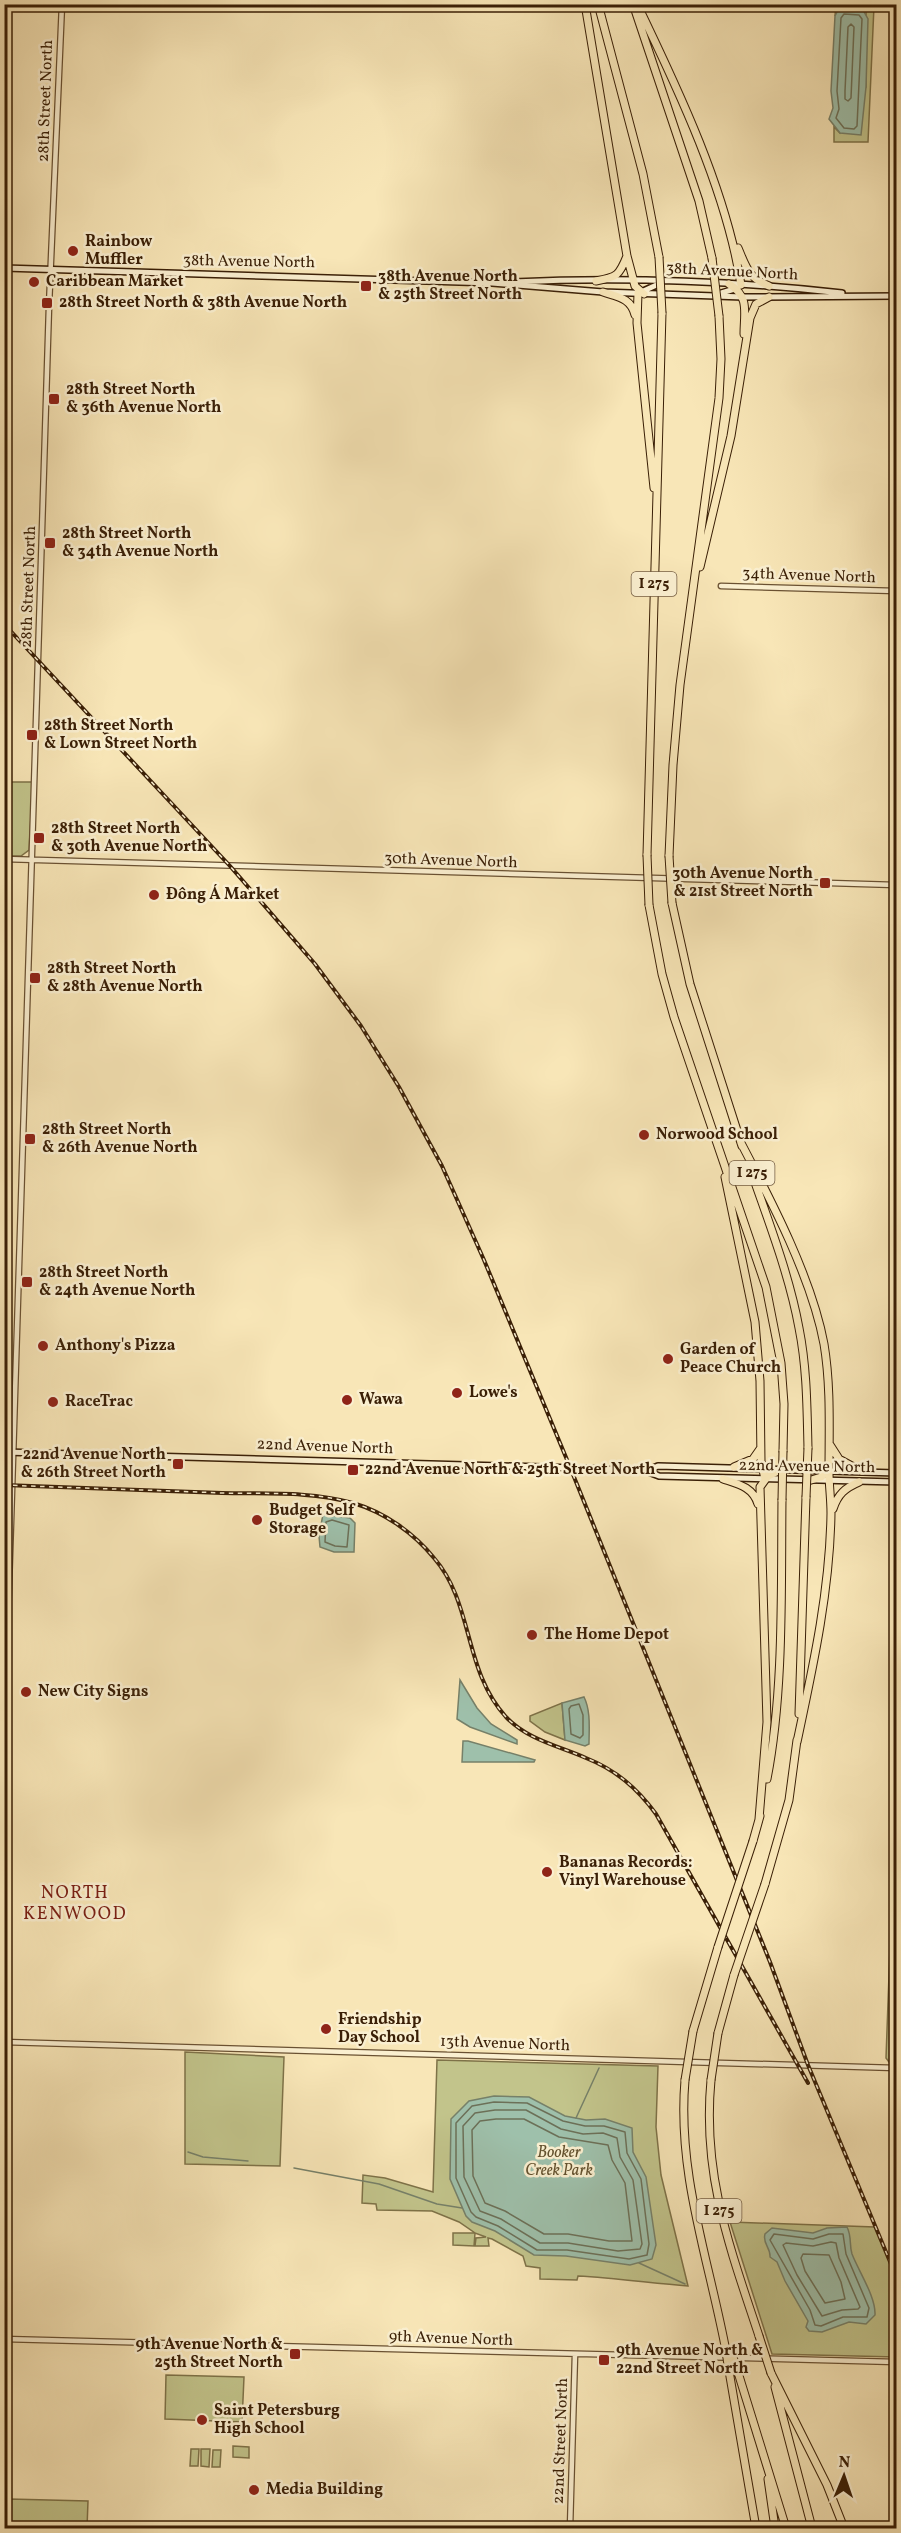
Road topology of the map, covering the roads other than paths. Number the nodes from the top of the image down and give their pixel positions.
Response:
1 (62, 4) edge
2 (585, 4) edge
3 (598, 4) edge
4 (635, 4) edge
5 (728, 225) junction
6 (627, 256) junction
7 (4, 268) edge
8 (52, 270) junction
9 (633, 280) junction
10 (596, 281) junction
11 (664, 282) junction
12 (492, 283) junction
13 (729, 284) joint
14 (769, 286) junction
15 (739, 287) junction
16 (603, 292) junction
17 (641, 293) junction
18 (862, 295) junction
19 (707, 296) junction
20 (897, 296) edge
21 (743, 297) junction
22 (769, 297) junction
23 (637, 323) junction
24 (744, 351) junction
25 (656, 509) junction
26 (721, 586) dead end
27 (897, 591) edge
28 (690, 605) junction
29 (4, 859) edge
30 (32, 860) junction
31 (897, 885) edge
32 (741, 1143) junction
33 (720, 1154) junction
34 (830, 1445) junction
35 (760, 1449) junction
36 (4, 1452) edge
37 (14, 1452) junction
38 (734, 1467) junction
39 (761, 1467) junction
40 (784, 1468) junction
41 (829, 1470) junction
42 (646, 1471) junction
43 (861, 1471) junction
44 (897, 1473) edge
45 (723, 1479) junction
46 (765, 1479) junction
47 (808, 1482) junction
48 (830, 1482) junction
49 (859, 1482) junction
50 (897, 1482) edge
51 (760, 1510) junction
52 (831, 1515) junction
53 (797, 1742) junction
54 (4, 1746) edge
55 (759, 1819) junction
56 (4, 2042) edge
57 (897, 2068) edge
58 (4, 2339) edge
59 (575, 2354) junction
60 (897, 2362) edge
61 (732, 2365) junction
62 (771, 2373) junction
63 (765, 2455) junction
64 (570, 2529) edge
65 (756, 2529) edge
66 (775, 2529) edge
67 (786, 2529) edge
68 (812, 2529) edge
69 (844, 2529) edge

1 - 8 street, 28th Street North
2 - 6 highway
3 - 25 highway, I 275, bridge
4 - 5 highway
4 - 28 highway, I 275, bridge
5 - 14 highway
5 - 15 highway
6 - 9 highway
6 - 10 highway
7 - 8 main road, 38th Avenue North
8 - 12 main road, 38th Avenue North
8 - 30 street, 28th Street North
9 - 10 main road, 38th Avenue North
9 - 11 main road, 38th Avenue North
9 - 17 highway
10 - 12 main road, 38th Avenue North
11 - 13 main road, 38th Avenue North
11 - 17 main road
12 - 16 main road, 38th Avenue North
13 - 15 highway
14 - 15 main road, 38th Avenue North
14 - 18 main road, 38th Avenue North
15 - 19 main road, 38th Avenue North
15 - 21 highway
16 - 17 main road, 38th Avenue North
16 - 23 highway
17 - 19 main road, 38th Avenue North
17 - 23 highway
18 - 20 main road, 38th Avenue North
18 - 22 main road, 38th Avenue North
19 - 21 main road, 38th Avenue North
21 - 22 main road, 38th Avenue North
21 - 24 highway
22 - 24 highway
23 - 25 highway
24 - 28 highway
25 - 33 highway, I 275, bridge
26 - 27 street, 34th Avenue North
28 - 32 highway, I 275, bridge
29 - 30 street, 30th Avenue North
30 - 31 street, 30th Avenue North
30 - 37 street, 28th Street North
32 - 34 highway
32 - 53 highway, I 275, bridge
33 - 35 highway
33 - 55 highway, I 275, bridge
34 - 41 highway
34 - 43 highway
35 - 38 highway
35 - 39 highway
36 - 37 main road, 22nd Avenue North
37 - 42 main road, 22nd Avenue North
37 - 54 street, 28th Street North
38 - 39 main road, 22nd Avenue North
38 - 42 main road, 22nd Avenue North
39 - 40 main road, 22nd Avenue North
39 - 46 highway
40 - 41 main road, 22nd Avenue North
40 - 46 highway
41 - 43 main road, 22nd Avenue North
41 - 47 highway
41 - 48 highway
42 - 45 main road, 22nd Avenue North
43 - 44 main road, 22nd Avenue North
45 - 46 main road, 22nd Avenue North
45 - 51 highway
46 - 47 main road, 22nd Avenue North
46 - 51 highway
47 - 48 main road, 22nd Avenue North
48 - 49 main road, 22nd Avenue North
48 - 52 highway
49 - 50 main road, 22nd Avenue North
49 - 52 highway
51 - 55 highway
52 - 53 highway
53 - 62 highway, I 275, bridge
55 - 61 highway, I 275, bridge
56 - 57 street, 13th Avenue North
58 - 59 street, 9th Avenue North
59 - 60 street, 9th Avenue North
59 - 64 street, 22nd Street North
61 - 63 highway, I 275
61 - 65 highway
62 - 68 highway, I 275
62 - 69 highway
63 - 66 highway, I 275
63 - 67 highway

